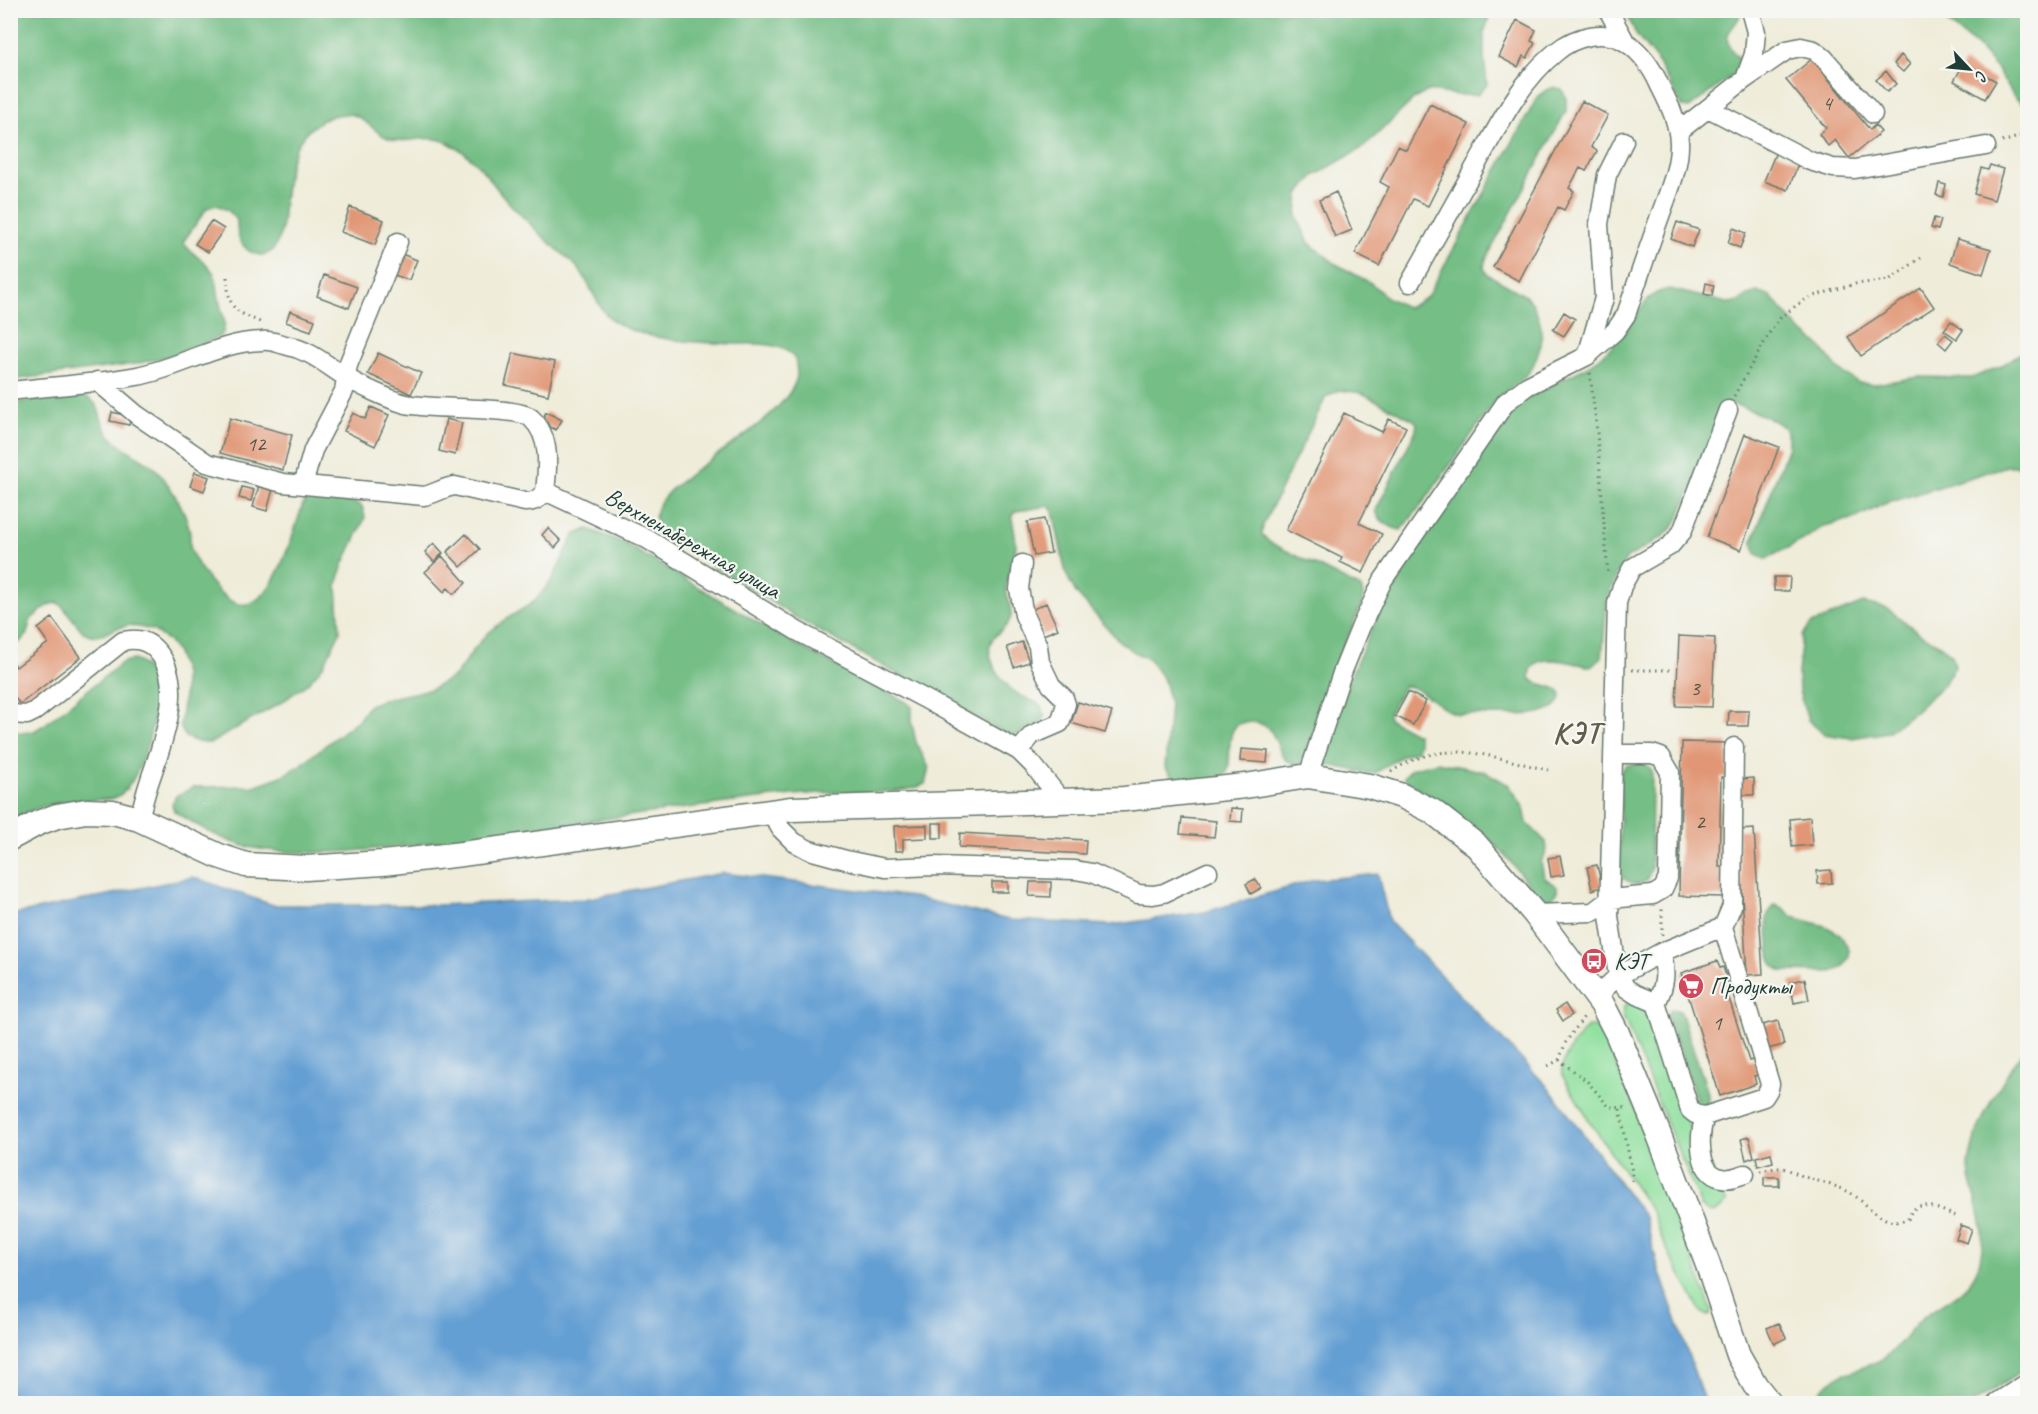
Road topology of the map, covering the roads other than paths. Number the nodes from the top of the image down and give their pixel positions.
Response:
1 (1608, 10) edge
2 (1750, 10) edge
3 (1625, 41) junction
4 (1745, 79) junction
5 (1708, 108) junction
6 (1873, 114) dead end
7 (1678, 132) junction
8 (1624, 141) dead end
9 (1986, 146) road end
10 (398, 242) dead end
11 (1410, 283) dead end
12 (1587, 356) junction
13 (345, 376) junction
14 (97, 381) junction
15 (10, 391) edge
16 (1728, 410) road end
17 (303, 485) junction
18 (544, 491) junction
19 (1022, 564) dead end
20 (10, 714) edge
21 (1734, 747) dead end
22 (1019, 752) junction
23 (1614, 754) junction
24 (1308, 776) junction
25 (1062, 801) junction
26 (770, 811) junction
27 (139, 819) junction
28 (10, 838) edge
29 (1208, 872) dead end
30 (1610, 899) junction
31 (1534, 914) junction
32 (1723, 927) junction
33 (1662, 952) junction
34 (1617, 976) junction
35 (1596, 997) junction
36 (1656, 1003) junction
37 (1706, 1116) junction
38 (1745, 1174) road end
39 (2028, 1386) edge
40 (1770, 1404) edge
41 (2001, 1404) edge

1 - 3 street
2 - 4 street
3 - 7 street
3 - 11 street
4 - 5 street
4 - 6 street
5 - 7 street
5 - 9 street
7 - 12 street
8 - 12 street
10 - 13 street
12 - 24 street
13 - 14 street
13 - 17 street
13 - 18 street
14 - 15 street
14 - 17 street
16 - 23 street
17 - 18 street
18 - 22 street, Верхненабережная улица
19 - 22 street
20 - 27 street
21 - 32 street
22 - 25 street, Верхненабережная улица
23 - 30 street
23 - 30 street
24 - 25 main road
24 - 31 main road
25 - 26 main road
26 - 27 main road
26 - 29 street
27 - 28 main road
30 - 31 street
30 - 34 street
31 - 35 main road
32 - 33 street
32 - 37 street
33 - 34 street
33 - 36 street
34 - 35 street
34 - 36 street
35 - 40 main road
36 - 37 street
37 - 38 street
39 - 41 main road

